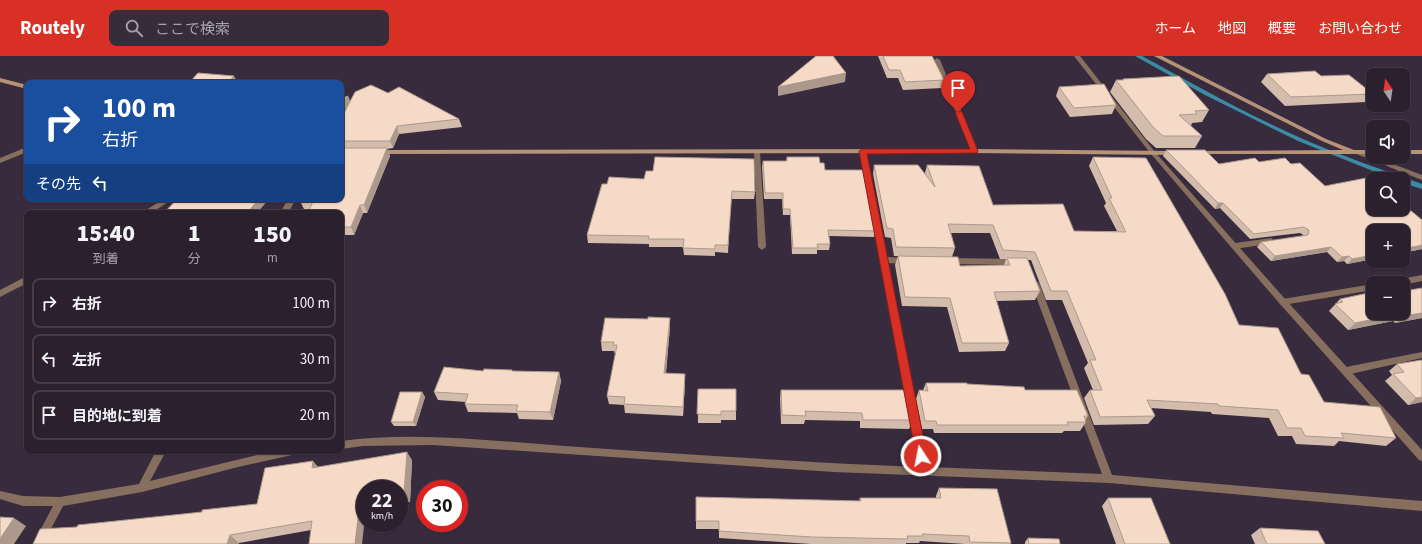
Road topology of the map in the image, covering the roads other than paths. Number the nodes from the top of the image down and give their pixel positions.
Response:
1 (1077, 56) edge
2 (1157, 56) edge
3 (937, 60) dead end
4 (0, 80) edge
5 (24, 86) edge
6 (24, 149) edge
7 (863, 151) junction
8 (974, 151) junction
9 (372, 152) edge
10 (757, 152) junction
11 (1356, 152) junction
12 (1366, 152) edge
13 (1410, 152) edge
14 (1422, 152) edge
15 (1152, 153) junction
16 (1184, 153) edge
17 (1192, 153) edge
18 (0, 161) edge
19 (1422, 178) edge
20 (164, 202) edge
21 (149, 210) edge
22 (1278, 240) edge
23 (1234, 246) junction
24 (762, 247) dead end
25 (884, 260) junction
26 (916, 261) edge
27 (939, 261) edge
28 (1027, 263) edge
29 (1033, 278) edge
30 (1422, 278) edge
31 (1410, 280) edge
32 (24, 281) edge
33 (1366, 288) edge
34 (0, 294) edge
35 (1283, 302) junction
36 (1422, 355) edge
37 (1346, 371) junction
38 (344, 445) edge
39 (159, 454) edge
40 (278, 454) edge
41 (1422, 457) edge
42 (924, 472) junction
43 (1109, 479) junction
44 (142, 488) junction
45 (0, 494) edge
46 (60, 502) junction
47 (1422, 506) edge
48 (38, 544) edge

1 - 15 street
2 - 11 street
3 - 8 street
4 - 5 street
6 - 18 street
7 - 8 street
7 - 10 street
7 - 25 street
8 - 15 street
9 - 10 street
10 - 24 street
11 - 12 street
11 - 17 street
11 - 19 street
13 - 14 street
15 - 16 street
15 - 23 street
20 - 21 street
22 - 23 street
23 - 35 street
25 - 26 street
25 - 42 street
27 - 28 street
29 - 43 street
30 - 31 street
32 - 34 street
33 - 35 street
35 - 37 street
36 - 37 street
37 - 41 street
38 - 42 street
39 - 44 street
40 - 44 street
42 - 43 street
43 - 47 street
44 - 46 street
45 - 46 street
46 - 48 street

